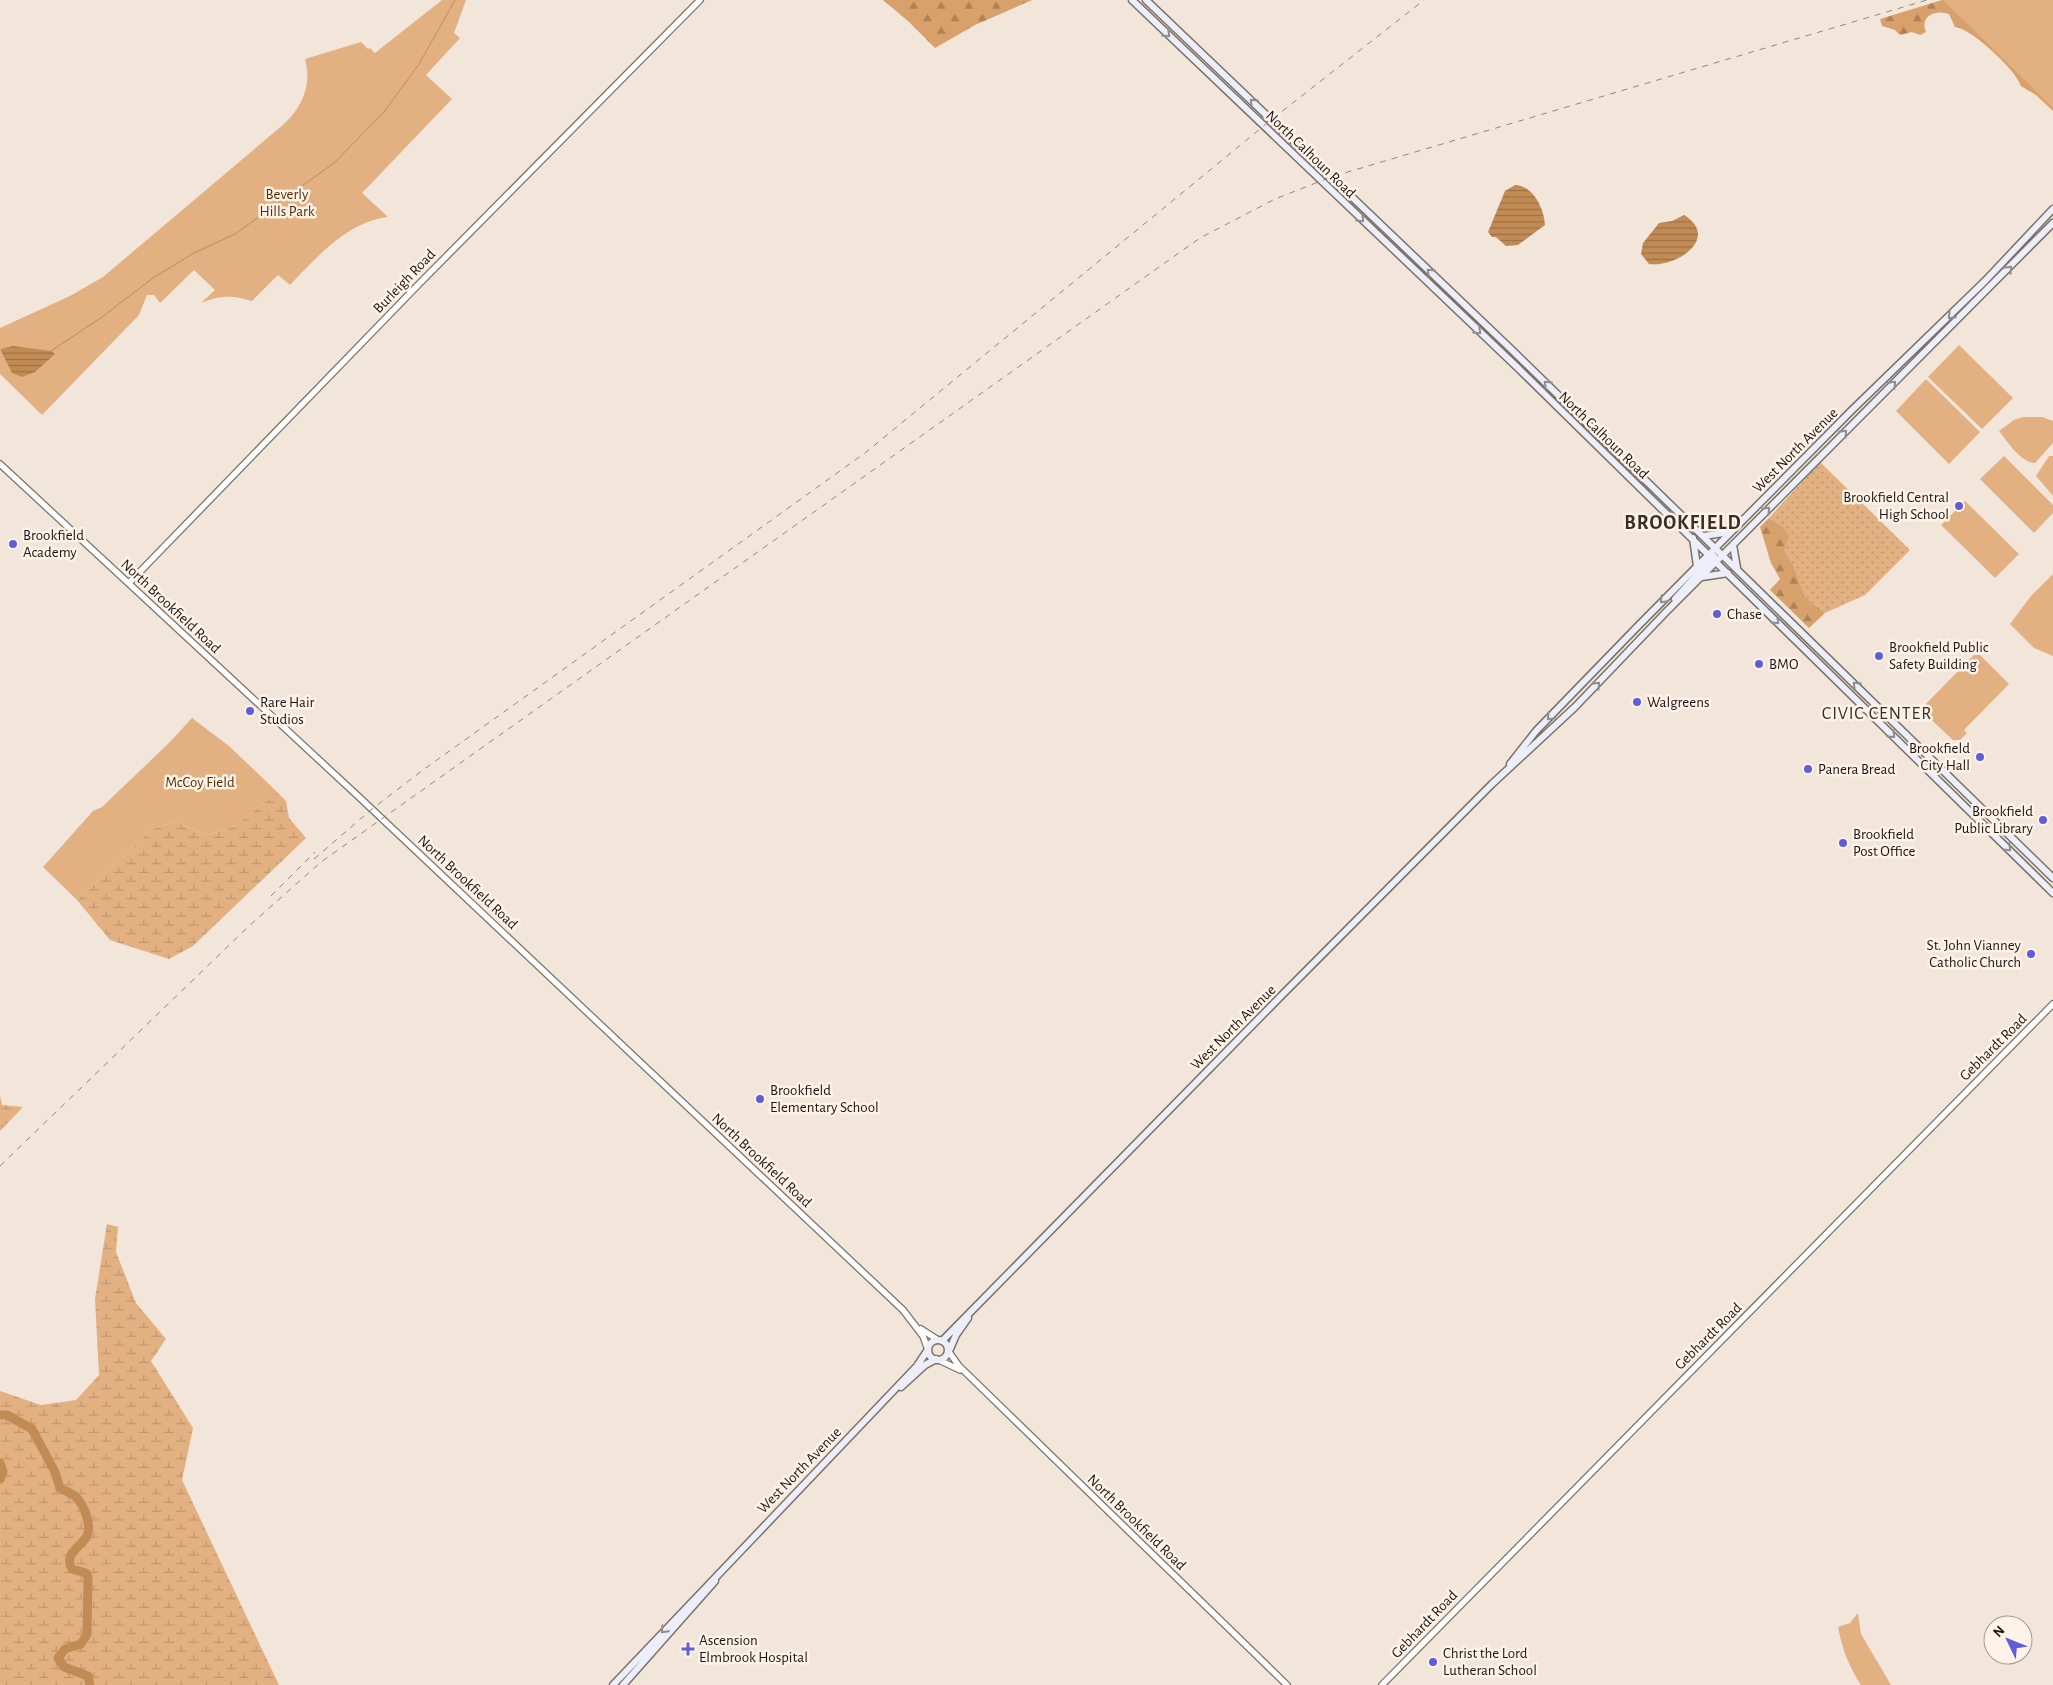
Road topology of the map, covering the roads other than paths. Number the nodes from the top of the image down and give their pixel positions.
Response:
1 (700, 0) edge
2 (1132, 0) edge
3 (1146, 0) edge
4 (2053, 209) edge
5 (2053, 223) edge
6 (0, 464) edge
7 (1731, 531) junction
8 (1704, 536) junction
9 (1693, 538) junction
10 (1733, 545) junction
11 (1715, 547) junction
12 (1723, 555) junction
13 (1712, 558) junction
14 (1697, 566) junction
15 (1737, 570) junction
16 (1728, 573) junction
17 (1701, 577) junction
18 (129, 583) junction
19 (1666, 612) junction
20 (1498, 778) junction
21 (2053, 878) edge
22 (2053, 893) edge
23 (2053, 1004) edge
24 (988, 1294) junction
25 (914, 1323) junction
26 (940, 1340) junction
27 (927, 1349) junction
28 (949, 1351) junction
29 (937, 1360) junction
30 (970, 1376) junction
31 (882, 1401) junction
32 (734, 1557) junction
33 (613, 1685) edge
34 (624, 1685) edge
35 (1287, 1685) edge
36 (1382, 1685) edge

1 - 18 street, Burleigh Road
2 -> 9 main road, North Calhoun Road
8 -> 3 main road, North Calhoun Road
4 -> 7 main road, West North Avenue
10 -> 5 main road, West North Avenue
6 - 18 street, North Brookfield Road
7 - 8 main road
7 - 11 main road, West North Avenue
8 - 11 main road, North Calhoun Road
9 - 13 main road, North Calhoun Road
9 - 14 main road
10 - 12 main road, West North Avenue
10 - 15 main road
11 - 12 main road, North Calhoun Road
11 - 13 main road, West North Avenue
12 - 13 main road, West North Avenue
12 - 15 main road, North Calhoun Road
13 - 14 main road, West North Avenue
13 - 16 main road, North Calhoun Road
13 - 17 main road, West North Avenue
13 - 19 main road
14 -> 20 main road, West North Avenue
21 -> 15 main road, North Calhoun Road
16 - 17 main road
16 -> 22 main road, North Calhoun Road
17 - 19 main road, West North Avenue
18 - 25 street, North Brookfield Road
20 -> 19 main road, West North Avenue
20 - 24 main road, West North Avenue
23 - 36 street, Gebhardt Road
24 - 26 main road, West North Avenue
24 - 28 main road, West North Avenue
25 - 26 street, North Brookfield Road
25 - 27 street, North Brookfield Road
26 - 27 main road
26 - 28 main road
27 - 29 main road
27 - 31 main road, West North Avenue
28 - 29 main road
28 - 30 street, North Brookfield Road
29 - 30 street, North Brookfield Road
29 - 31 main road, West North Avenue
30 - 35 street, North Brookfield Road
31 - 32 main road, West North Avenue
32 -> 33 main road, West North Avenue
32 - 34 main road, West North Avenue

